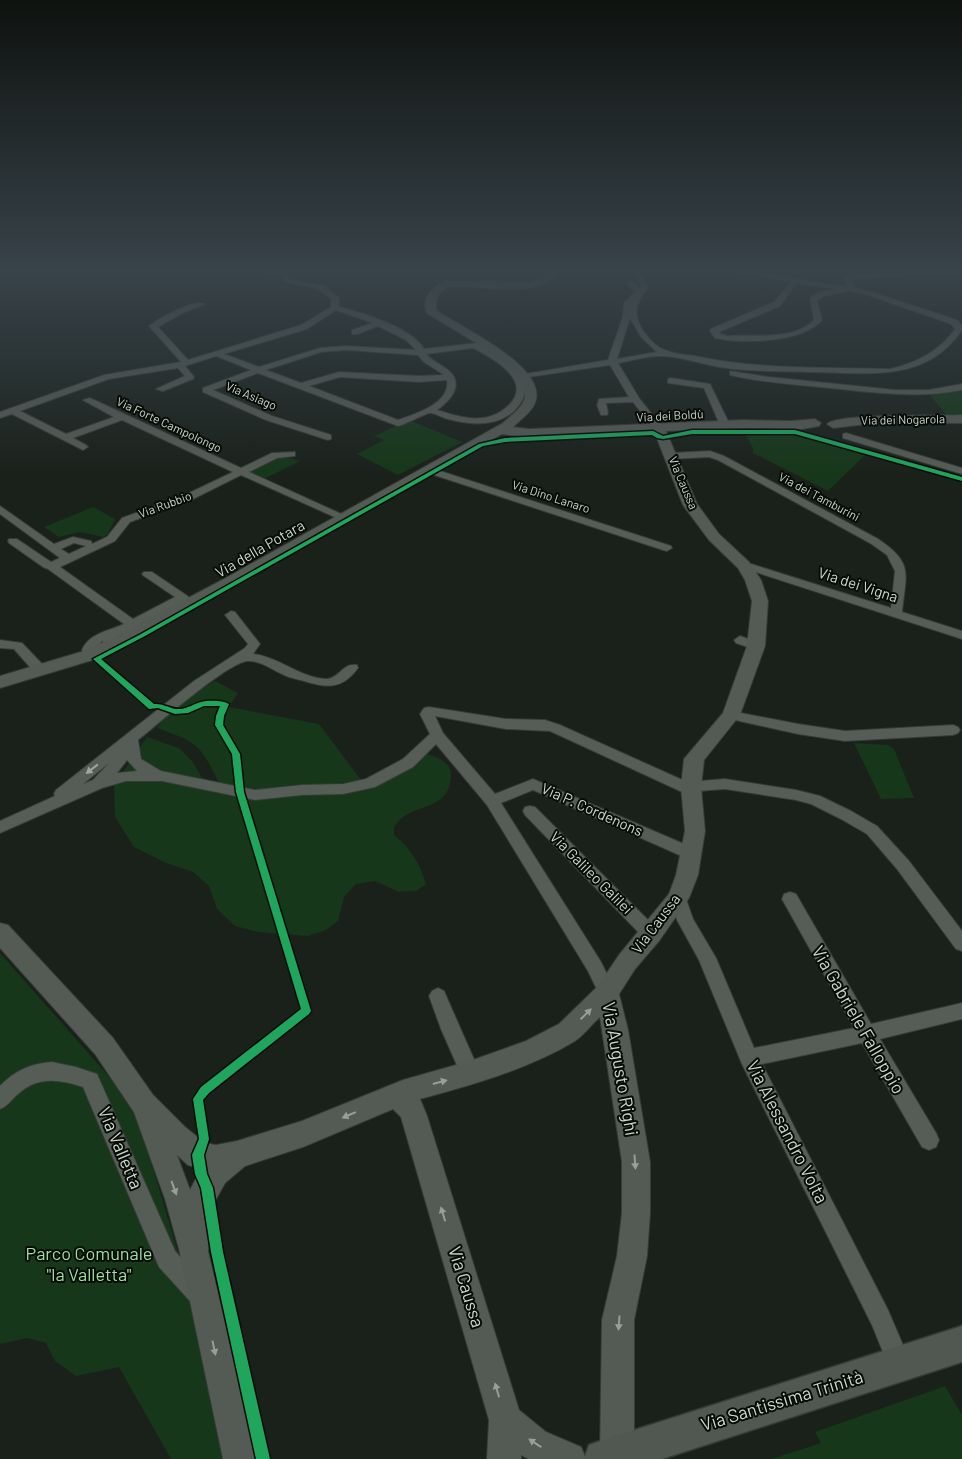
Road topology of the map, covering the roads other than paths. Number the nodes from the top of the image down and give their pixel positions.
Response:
1 (163, 339) edge
2 (260, 339) edge
3 (408, 339) edge
4 (471, 339) edge
5 (619, 339) edge
6 (648, 339) edge
7 (950, 339) edge
8 (478, 344) junction
9 (421, 352) junction
10 (214, 353) junction
11 (663, 353) junction
12 (612, 361) junction
13 (183, 364) junction
14 (258, 370) junction
15 (525, 376) junction
16 (451, 377) junction
17 (671, 381) dead end
18 (301, 386) junction
19 (962, 387) edge
20 (160, 389) dead end
21 (635, 399) junction
22 (87, 400) dead end
23 (430, 410) junction
24 (13, 411) junction
25 (604, 413) dead end
26 (0, 415) edge
27 (122, 417) junction
28 (962, 419) edge
29 (788, 424) joint
30 (720, 425) junction
31 (833, 428) junction
32 (659, 429) junction
33 (503, 431) junction
34 (67, 437) junction
35 (328, 437) dead end
36 (83, 447) dead end
37 (292, 454) dead end
38 (672, 456) junction
39 (428, 470) junction
40 (241, 471) junction
41 (962, 471) edge
42 (0, 509) edge
43 (344, 517) junction
44 (13, 541) dead end
45 (87, 543) dead end
46 (53, 548) junction
47 (667, 548) dead end
48 (67, 558) junction
49 (744, 565) junction
50 (52, 566) junction
51 (148, 574) dead end
52 (231, 615) dead end
53 (896, 615) junction
54 (132, 625) junction
55 (962, 635) edge
56 (111, 640) junction
57 (0, 644) edge
58 (231, 661) junction
59 (352, 668) dead end
60 (41, 672) junction
61 (0, 682) edge
62 (731, 715) junction
63 (858, 721) dead end
64 (144, 728) junction
65 (953, 730) dead end
66 (437, 734) junction
67 (863, 735) junction
68 (133, 742) junction
69 (162, 776) junction
70 (186, 782) junction
71 (97, 784) junction
72 (691, 787) junction
73 (492, 801) junction
74 (42, 809) junction
75 (530, 812) dead end
76 (22, 817) junction
77 (0, 827) edge
78 (692, 854) junction
79 (678, 898) junction
80 (790, 899) dead end
81 (0, 932) edge
82 (652, 934) junction
83 (962, 944) edge
84 (607, 993) junction
85 (438, 996) dead end
86 (962, 1011) edge
87 (866, 1034) junction
88 (749, 1058) junction
89 (470, 1074) junction
90 (394, 1096) junction
91 (0, 1100) edge
92 (144, 1104) junction
93 (929, 1140) dead end
94 (237, 1155) junction
95 (193, 1251) junction
96 (204, 1300) junction
97 (962, 1344) edge
98 (899, 1364) junction
99 (506, 1420) junction
100 (610, 1456) edge
101 (240, 1459) edge
102 (504, 1459) edge
103 (569, 1459) edge

1 - 13 street
2 - 10 street
3 - 9 street
4 - 8 street
5 - 12 street
6 - 11 street
7 - 11 street
8 - 9 street, Via Asiago
8 - 15 street
8 - 23 street
9 - 14 street, Via Asiago
9 - 16 street
10 - 13 street
10 - 14 street
11 - 12 street
11 - 19 street
12 - 15 street
12 - 21 street, Via Caussa
13 - 20 street
13 - 24 street
14 - 18 street
14 - 35 street, Via Asiago
15 - 33 street, Via della Potara
16 - 18 street
16 - 23 street
17 - 30 street
18 - 23 street
21 - 25 street
21 - 32 street, Via Caussa
22 - 27 street, Via Forte Campolongo
24 - 26 street
24 - 34 street
27 - 34 street
27 - 40 street, Via Forte Campolongo
28 - 31 street, Via dei Nogarola
29 - 30 street, Via dei Boldù
29 - 31 street, Via dei Boldù
30 - 32 street, Via dei Boldù
31 - 41 street, Via dei Boldù
32 - 33 street, Via dei Boldù
32 - 38 street, Via Caussa
33 - 39 street, Via della Potara
34 - 36 street
37 - 40 street
38 - 49 street, Via Caussa
38 - 53 street, Via dei Tamburini
39 - 43 street, Via della Potara
39 - 47 street, Via Dino Lanaro
40 - 43 street, Via Forte Campolongo
40 - 48 street, Via Rubbio
42 - 46 street
43 - 56 street, Via della Potara
44 - 50 street
45 - 46 street
46 - 48 street
48 - 50 street, Via Rubbio
49 - 53 street, Via dei Vigna
49 - 62 street, Via Caussa
50 - 54 street
51 - 54 street
52 - 58 street
53 - 55 street, Via dei Vigna
54 - 56 street
56 - 60 street, Via della Potara
57 - 60 street
58 - 59 street
58 - 64 street
60 - 61 street, Via della Potara
62 - 67 street
62 - 72 street, Via Caussa
63 - 67 street
64 - 68 street
64 -> 76 street
65 - 67 street
66 - 70 street
66 - 72 street, Via Augusto Righi
66 - 73 street, Via Augusto Righi
68 - 69 street
68 - 71 street
69 - 70 street
69 - 71 street
70 - 74 street
71 - 74 street
72 - 78 street, Via Caussa
72 - 83 street
73 - 78 street, Via P. Cordenons
73 - 84 street, Via Augusto Righi
74 - 76 street
75 - 82 street, Via Galileo Galilei
76 - 77 street
78 - 79 street, Via Caussa
79 - 82 street, Via Caussa
79 - 88 street, Via Alessandro Volta
80 - 87 street, Via Gabriele Falloppio
81 - 92 street
82 - 84 street, Via Caussa
89 -> 84 street, Via Caussa
84 -> 100 street, Via Augusto Righi
85 - 89 street
86 - 87 street
87 - 88 street
87 - 93 street, Via Gabriele Falloppio
88 - 98 street, Via Alessandro Volta
90 -> 89 street, Via Caussa
90 -> 94 street
99 -> 90 street, Via Caussa
91 - 96 street, Via Valletta
92 - 94 street
92 -> 95 street
94 - 95 street
95 - 96 street
96 -> 101 street
97 - 98 main road, Via Santissima Trinità
98 - 100 main road, Via Santissima Trinità
99 - 102 street, Via Caussa
103 -> 99 street

